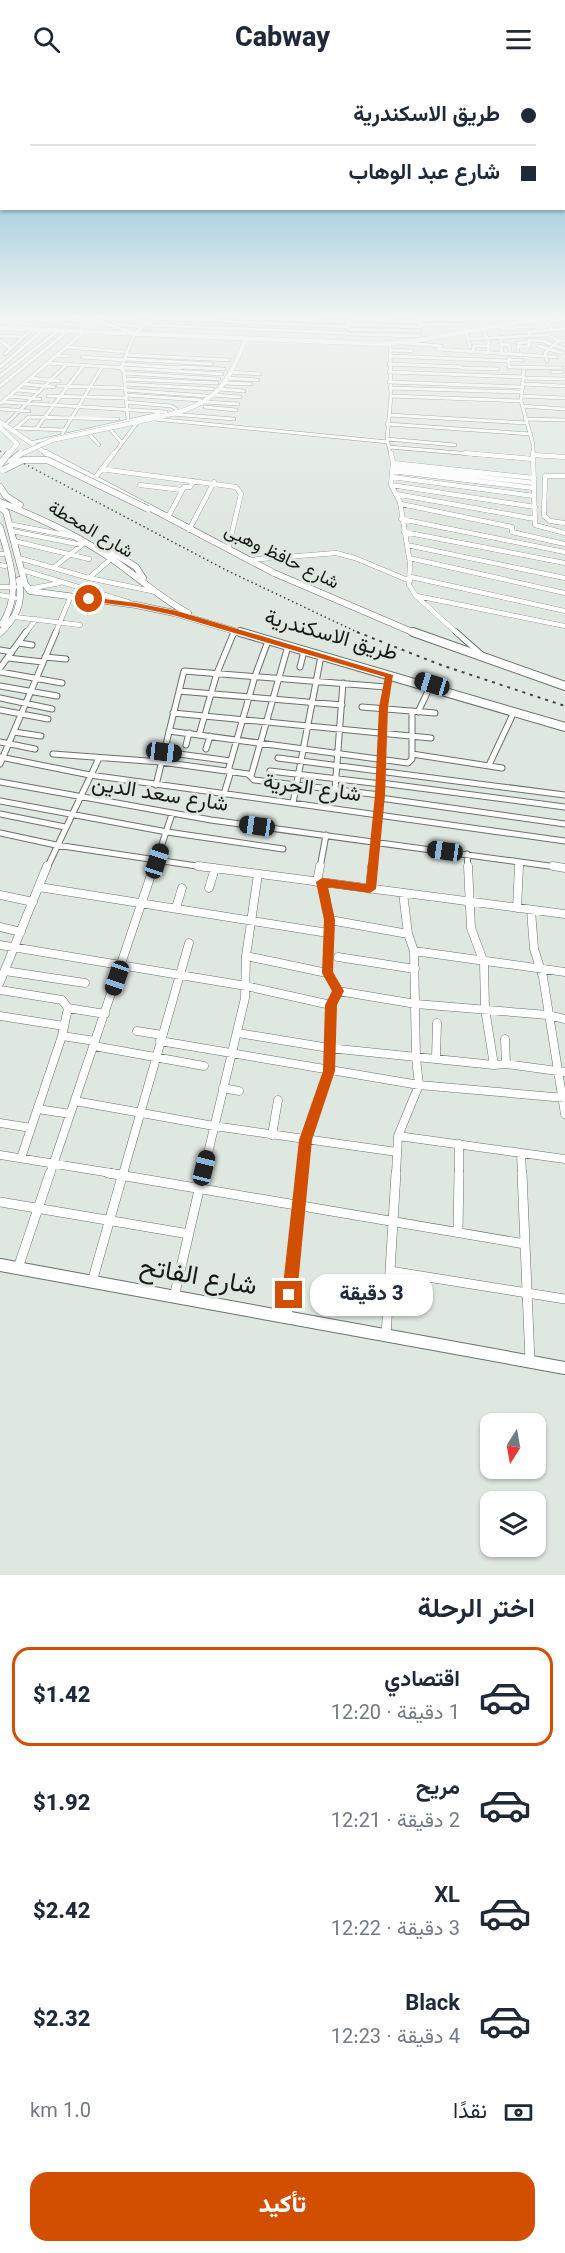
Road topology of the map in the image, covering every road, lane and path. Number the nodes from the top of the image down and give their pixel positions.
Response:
1 (18, 388) edge
2 (43, 388) edge
3 (67, 388) edge
4 (90, 388) edge
5 (106, 388) edge
6 (128, 388) edge
7 (129, 388) edge
8 (134, 388) edge
9 (215, 388) edge
10 (240, 388) edge
11 (390, 388) joint
12 (467, 388) edge
13 (523, 388) edge
14 (535, 388) edge
15 (541, 388) edge
16 (550, 388) edge
17 (125, 389) junction
18 (16, 390) junction
19 (244, 391) dead end
20 (38, 392) junction
21 (522, 392) junction
22 (539, 394) dead end
23 (9, 396) junction
24 (60, 396) junction
25 (210, 396) junction
26 (392, 396) junction
27 (85, 397) junction
28 (240, 397) dead end
29 (32, 398) junction
30 (551, 398) junction
31 (565, 398) edge
32 (40, 399) dead end
33 (1, 403) edge
34 (203, 403) junction
35 (220, 403) junction
36 (27, 404) junction
37 (238, 404) dead end
38 (52, 406) junction
39 (522, 406) junction
40 (78, 407) junction
41 (127, 408) junction
42 (218, 408) junction
43 (0, 409) edge
44 (176, 409) junction
45 (565, 409) edge
46 (236, 410) dead end
47 (20, 411) junction
48 (29, 411) dead end
49 (163, 415) junction
50 (389, 415) junction
51 (44, 417) junction
52 (213, 417) junction
53 (72, 418) junction
54 (234, 419) dead end
55 (565, 420) edge
56 (131, 421) junction
57 (526, 421) junction
58 (387, 424) junction
59 (3, 426) edge
60 (16, 428) junction
61 (36, 429) junction
62 (110, 429) junction
63 (64, 432) junction
64 (89, 434) junction
65 (531, 434) junction
66 (30, 443) junction
67 (122, 443) junction
68 (99, 445) dead end
69 (388, 445) junction
70 (455, 445) dead end
71 (38, 449) junction
72 (565, 457) edge
73 (534, 459) junction
74 (392, 467) junction
75 (1, 469) edge
76 (101, 469) junction
77 (565, 476) edge
78 (160, 477) junction
79 (392, 477) junction
80 (95, 478) junction
81 (194, 481) junction
82 (214, 482) junction
83 (534, 483) junction
84 (391, 484) junction
85 (140, 485) dead end
86 (0, 487) edge
87 (155, 487) junction
88 (182, 490) junction
89 (396, 494) junction
90 (534, 496) junction
91 (0, 501) edge
92 (400, 504) junction
93 (12, 507) junction
94 (535, 507) junction
95 (2, 509) edge
96 (160, 514) junction
97 (168, 518) junction
98 (401, 519) junction
99 (535, 519) junction
100 (45, 521) junction
101 (565, 523) edge
102 (0, 527) edge
103 (10, 527) junction
104 (36, 530) junction
105 (189, 530) junction
106 (404, 531) junction
107 (565, 533) edge
108 (31, 535) junction
109 (75, 537) junction
110 (14, 541) junction
111 (0, 543) edge
112 (23, 543) junction
113 (84, 544) junction
114 (565, 544) edge
115 (407, 545) junction
116 (16, 549) junction
117 (228, 549) junction
118 (565, 552) edge
119 (1, 554) edge
120 (71, 554) junction
121 (19, 558) junction
122 (112, 558) junction
123 (409, 558) junction
124 (89, 559) dead end
125 (249, 560) junction
126 (565, 563) edge
127 (3, 566) edge
128 (53, 568) junction
129 (17, 572) junction
130 (89, 578) junction
131 (565, 578) edge
132 (410, 579) junction
133 (65, 583) junction
134 (144, 583) junction
135 (0, 587) edge
136 (15, 587) junction
137 (28, 589) junction
138 (565, 593) edge
139 (41, 594) junction
140 (159, 594) junction
141 (0, 596) edge
142 (416, 596) junction
143 (15, 598) junction
144 (70, 598) junction
145 (136, 605) junction
146 (148, 607) junction
147 (565, 611) edge
148 (11, 615) edge
149 (36, 620) junction
150 (60, 622) junction
151 (80, 625) dead end
152 (0, 626) edge
153 (565, 626) edge
154 (235, 631) junction
155 (0, 633) edge
156 (268, 641) junction
157 (19, 643) junction
158 (32, 645) dead end
159 (288, 646) junction
160 (0, 650) edge
161 (304, 651) junction
162 (12, 652) junction
163 (321, 656) junction
164 (8, 658) junction
165 (44, 659) junction
166 (66, 659) dead end
167 (489, 661) junction
168 (300, 667) dead end
169 (0, 670) edge
170 (217, 673) junction
171 (389, 675) junction
172 (255, 676) junction
173 (277, 678) junction
174 (35, 679) junction
175 (315, 681) junction
176 (62, 683) dead end
177 (344, 683) junction
178 (0, 686) edge
179 (565, 686) edge
180 (386, 687) junction
181 (430, 687) junction
182 (30, 691) junction
183 (178, 691) junction
184 (210, 693) junction
185 (57, 696) dead end
186 (249, 697) junction
187 (0, 698) edge
188 (271, 699) junction
189 (26, 703) junction
190 (312, 703) junction
191 (342, 705) junction
192 (362, 707) dead end
193 (52, 709) dead end
194 (383, 709) junction
195 (0, 710) edge
196 (415, 711) junction
197 (514, 712) junction
198 (174, 713) junction
199 (435, 713) dead end
200 (21, 714) junction
201 (204, 716) junction
202 (48, 719) dead end
203 (243, 719) junction
204 (265, 722) junction
205 (565, 725) edge
206 (308, 726) junction
207 (340, 730) junction
208 (169, 731) junction
209 (14, 732) junction
210 (189, 733) junction
211 (382, 734) junction
212 (199, 735) junction
213 (41, 736) dead end
214 (210, 736) junction
215 (565, 736) edge
216 (412, 737) junction
217 (431, 738) dead end
218 (237, 740) junction
219 (0, 742) edge
220 (260, 743) junction
221 (9, 744) junction
222 (186, 745) dead end
223 (35, 749) dead end
224 (206, 749) dead end
225 (303, 749) junction
226 (164, 752) junction
227 (53, 754) dead end
228 (338, 754) junction
229 (412, 754) junction
230 (99, 758) junction
231 (278, 758) dead end
232 (382, 759) junction
233 (1, 760) edge
234 (231, 760) junction
235 (301, 761) junction
236 (161, 762) junction
237 (489, 765) junction
238 (337, 766) junction
239 (502, 768) dead end
240 (230, 771) junction
241 (270, 771) dead end
242 (381, 771) junction
243 (90, 775) junction
244 (299, 775) junction
245 (251, 776) junction
246 (336, 779) junction
247 (0, 782) edge
248 (381, 784) junction
249 (156, 785) junction
250 (296, 786) junction
251 (335, 790) junction
252 (224, 794) junction
253 (565, 795) edge
254 (380, 797) junction
255 (79, 799) junction
256 (0, 801) edge
257 (293, 803) junction
258 (565, 807) edge
259 (0, 814) edge
260 (172, 814) junction
261 (378, 815) junction
262 (71, 816) junction
263 (565, 824) edge
264 (65, 827) junction
265 (167, 832) junction
266 (0, 833) edge
267 (326, 835) junction
268 (565, 841) edge
269 (376, 842) junction
270 (56, 845) junction
271 (283, 849) dead end
272 (467, 854) junction
273 (157, 861) junction
274 (519, 862) junction
275 (215, 868) junction
276 (565, 868) edge
277 (258, 874) junction
278 (319, 882) junction
279 (39, 887) junction
280 (182, 888) dead end
281 (209, 888) dead end
282 (370, 889) junction
283 (403, 893) junction
284 (0, 896) edge
285 (469, 901) junction
286 (33, 902) junction
287 (142, 903) junction
288 (176, 908) junction
289 (517, 908) junction
290 (531, 910) junction
291 (565, 915) edge
292 (252, 920) junction
293 (330, 920) junction
294 (0, 927) edge
295 (21, 932) junction
296 (328, 933) junction
297 (408, 934) junction
298 (189, 943) dead end
299 (0, 945) edge
300 (14, 948) junction
301 (414, 951) junction
302 (246, 956) junction
303 (338, 957) dead end
304 (484, 963) junction
305 (121, 966) junction
306 (541, 968) junction
307 (415, 969) junction
308 (5, 971) junction
309 (565, 972) edge
310 (327, 973) junction
311 (180, 975) junction
312 (0, 980) edge
313 (85, 984) dead end
314 (246, 986) junction
315 (0, 990) edge
316 (338, 991) junction
317 (416, 1004) junction
318 (331, 1005) junction
319 (68, 1008) junction
320 (485, 1009) junction
321 (105, 1014) junction
322 (548, 1015) junction
323 (0, 1016) edge
324 (565, 1019) edge
325 (437, 1023) dead end
326 (64, 1026) junction
327 (137, 1031) dead end
328 (238, 1032) junction
329 (62, 1036) junction
330 (161, 1038) junction
331 (505, 1039) dead end
332 (95, 1044) junction
333 (329, 1048) junction
334 (233, 1055) junction
335 (155, 1057) junction
336 (416, 1058) junction
337 (435, 1058) junction
338 (506, 1064) junction
339 (494, 1065) junction
340 (204, 1066) dead end
341 (329, 1071) junction
342 (561, 1072) edge
343 (419, 1085) junction
344 (223, 1088) junction
345 (239, 1091) dead end
346 (564, 1098) edge
347 (278, 1100) dead end
348 (75, 1101) junction
349 (38, 1109) junction
350 (70, 1114) junction
351 (139, 1114) junction
352 (565, 1114) edge
353 (0, 1123) edge
354 (214, 1126) junction
355 (31, 1128) junction
356 (272, 1135) junction
357 (398, 1136) junction
358 (306, 1140) junction
359 (459, 1144) junction
360 (397, 1152) junction
361 (521, 1153) junction
362 (0, 1155) edge
363 (21, 1158) junction
364 (565, 1159) edge
365 (54, 1164) junction
366 (122, 1175) junction
367 (199, 1189) junction
368 (0, 1202) edge
369 (299, 1204) junction
370 (38, 1209) junction
371 (108, 1220) junction
372 (393, 1220) junction
373 (458, 1232) junction
374 (189, 1234) junction
375 (525, 1244) junction
376 (0, 1265) edge
377 (18, 1268) junction
378 (390, 1271) junction
379 (92, 1282) junction
380 (527, 1293) junction
381 (174, 1297) junction
382 (565, 1299) edge
383 (287, 1318) junction
384 (386, 1336) junction
385 (530, 1362) junction
386 (565, 1368) edge

1 - 18 street
2 - 20 street
3 - 24 street
4 - 27 street
5 - 17 street
6 - 17 street
7 - 17 street
8 - 17 street
9 - 25 main road
10 - 19 street
11 - 21 street
11 - 26 street
12 - 21 street
13 - 21 street
14 - 21 street
15 - 22 street
16 - 30 street
17 - 25 street
17 - 27 street
17 - 34 street
17 - 41 street
17 - 44 street
18 - 20 street
18 - 23 street
20 - 24 street
20 - 29 street
21 - 26 street
21 - 30 street
21 - 39 street
23 - 29 street
23 - 33 street
24 - 27 street
24 - 38 street
25 - 28 street
25 - 34 main road
26 - 50 street
27 - 40 street
29 - 32 street
29 - 36 street
30 - 31 street
33 - 36 street
34 - 35 street
34 - 42 street
34 - 44 main road
34 - 49 main road
35 - 37 street
35 - 42 street
36 - 38 street
36 - 47 street
38 - 40 street
38 - 51 street
39 - 45 street
39 - 57 street
40 - 41 street
40 - 53 street
41 - 49 street
41 - 56 street
42 - 46 street
42 - 52 street
43 - 47 street
44 - 49 main road
47 - 48 street
47 - 59 street
49 - 52 street
49 - 56 main road
49 - 69 street
50 - 57 street
50 - 58 street
51 - 53 street
51 - 60 street
51 - 61 street
52 - 54 street
53 - 56 street
53 - 63 street
55 - 57 street
56 - 62 street
56 - 63 street
56 - 67 street
56 - 75 main road, bridge
57 - 65 street
58 - 65 street
58 - 69 street
59 - 60 street
59 - 66 main road, شارع حافظ وهبى
59 - 75 main road, bridge
60 - 61 street
61 - 63 street
62 - 64 street
62 - 67 street
63 - 66 street
64 - 68 street
64 - 71 street
65 - 73 street
66 - 71 main road, شارع حافظ وهبى
67 - 76 street
69 - 70 street
69 - 73 street
69 - 74 street
71 - 80 main road, شارع حافظ وهبى
72 - 73 street
73 - 83 street
74 - 79 street
74 - 83 street
74 - 83 street
75 - 96 main road, bridge
76 - 78 street
76 - 80 street
77 - 101 street
78 - 81 street
78 - 87 street
79 - 84 street
79 - 90 street
80 - 96 main road, شارع حافظ وهبى
81 - 82 street
81 - 88 street
82 - 105 street
82 - 117 street
83 - 90 street
84 - 89 street
84 - 94 street
85 - 87 street
86 - 134 main road
87 - 88 street
88 - 97 street
89 - 92 street
89 - 99 street
90 - 94 street
91 - 93 main road, شارع المحطة
92 - 98 street
92 - 114 street
93 - 95 main road
93 - 100 main road, شارع المحطة
94 - 99 street
95 - 103 main road
95 - 129 main road
96 - 97 main road, شارع حافظ وهبى
97 - 105 main road, شارع حافظ وهبى
98 - 106 street
98 - 118 street
99 - 107 street
100 - 104 street
100 - 109 main road, شارع المحطة
102 - 129 main road
103 - 104 street
103 - 108 street
103 - 110 main road
104 - 108 street
104 - 109 street
105 - 117 main road, شارع حافظ وهبى
106 - 115 street
106 - 126 street
108 - 112 street
108 - 113 street
109 - 113 main road, شارع المحطة
110 - 112 street
110 - 116 main road
111 - 119 main road
112 - 116 street
112 - 120 street
113 - 120 street
113 - 122 main road, شارع المحطة
115 - 123 street
115 - 131 street
116 - 121 main road
117 - 125 main road, شارع حافظ وهبى
119 - 127 main road
120 - 124 street
120 - 128 street
121 - 128 street
121 - 129 main road
122 - 130 street
122 - 134 main road, شارع المحطة
123 - 132 street
123 - 138 street
125 - 132 street
125 - 167 main road, شارع حافظ وهبى
127 - 136 main road
128 - 130 street
129 - 133 street
129 - 136 main road
129 - 137 main road
129 - 148 main road
130 - 140 street
132 - 142 street
132 - 147 street
133 - 137 street
133 - 145 street
134 - 140 main road, شارع المحطة
135 - 136 street
136 - 143 main road
137 - 139 main road, طريق الاسكندرية
139 - 144 main road, طريق الاسكندرية
139 - 148 main road
140 - 146 main road
140 - 205 main road, طريق الاسكندرية
141 - 143 street
142 - 153 street
142 - 167 street
143 - 148 main road
144 - 145 main road, طريق الاسكندرية
144 - 150 street
145 - 146 main road, طريق الاسكندرية
146 - 154 main road, طريق الاسكندرية
148 - 149 street
148 - 152 main road
148 - 155 main road
149 - 150 street
149 - 157 street
150 - 151 street
150 - 165 street
154 - 156 main road, طريق الاسكندرية
154 - 170 street
156 - 159 main road, طريق الاسكندرية
156 - 172 street
157 - 158 street
157 - 162 street
159 - 161 main road, طريق الاسكندرية
159 - 173 street
160 - 162 street
161 - 163 main road, طريق الاسكندرية
161 - 168 street
162 - 164 street
163 - 171 main road, طريق الاسكندرية
163 - 175 street
164 - 165 street
164 - 169 street
165 - 166 street
165 - 174 street
167 - 179 main road, شارع حافظ وهبى
169 - 174 street
170 - 172 street
170 - 183 street
170 - 184 street
171 - 180 street
171 - 181 main road, طريق الاسكندرية
172 - 173 street
172 - 186 street
173 - 175 street
173 - 188 street
174 - 176 street
174 - 182 street
175 - 177 street
175 - 190 street
177 - 180 street
177 - 191 street
178 - 182 street
180 - 194 street
181 - 196 street
181 - 197 main road, طريق الاسكندرية
182 - 185 street
182 - 189 street
183 - 184 street
183 - 198 street
184 - 186 street
184 - 201 street
186 - 188 street
186 - 203 street
187 - 189 street
188 - 190 street
188 - 204 street
189 - 193 street
189 - 200 street
190 - 191 street
190 - 206 street
191 - 207 street
192 - 194 street
194 - 196 street
194 - 211 street
195 - 200 street
196 - 199 street
196 - 216 street
197 - 205 main road, طريق الاسكندرية
197 - 237 street
198 - 201 street
198 - 208 street
200 - 202 street
200 - 209 street
201 - 203 street
201 - 212 street
203 - 204 street
203 - 218 street
204 - 206 street
204 - 220 street
205 - 215 street
206 - 207 street
206 - 225 street
207 - 211 street
207 - 228 street
208 - 210 street
208 - 226 street
209 - 213 street
209 - 221 street
210 - 212 street
210 - 222 street
211 - 216 street
211 - 232 street
212 - 214 street
214 - 218 street
214 - 224 street
216 - 217 street
216 - 229 street
218 - 220 street
218 - 234 street
219 - 221 street
220 - 225 street
220 - 245 street
221 - 223 street
221 - 233 street
225 - 228 street
225 - 235 street
226 - 234 street
226 - 236 street
227 - 230 street
228 - 232 street
228 - 238 street
229 - 232 street
229 - 237 street
230 - 236 street
230 - 243 street
231 - 235 street
232 - 242 street
233 - 243 street, شارع الحرية
234 - 240 street
235 - 238 street
235 - 244 street
236 - 240 street
236 - 249 street
237 - 239 street
238 - 242 street
238 - 246 street
240 - 245 street
240 - 252 street
241 - 244 street
242 - 248 street
242 - 253 street
243 - 249 street, شارع الحرية
243 - 255 street
244 - 246 street
244 - 250 street
245 - 250 street
246 - 248 street
246 - 251 street
247 - 255 street, شارع سعد الدين
248 - 254 street
248 - 258 street
249 - 252 street, شارع الحرية
250 - 251 street
250 - 257 street
251 - 254 street
252 - 257 street, شارع الحرية
254 - 261 street
254 - 263 street
255 - 260 street, شارع سعد الدين
255 - 262 street
256 - 262 street
257 - 261 street, شارع الحرية
259 - 264 street
260 - 265 street
260 - 267 street, شارع سعد الدين
261 - 268 street, شارع الحرية
261 - 269 street
262 - 264 street
262 - 265 street
264 - 270 street
265 - 271 street
265 - 273 street
266 - 270 street
267 - 269 street, شارع سعد الدين
267 - 278 street
269 - 272 street, شارع سعد الدين
269 - 282 street
270 - 273 street
270 - 279 street
272 - 274 street, شارع سعد الدين
272 - 285 street
273 - 275 street
273 - 287 street
274 - 276 street, شارع سعد الدين
274 - 289 street
275 - 277 street
275 - 281 street
277 - 278 street
277 - 292 street
278 - 282 street
278 - 293 street
279 - 286 street
279 - 287 street
280 - 288 street
282 - 283 street
283 - 285 street
283 - 297 street
284 - 286 street
285 - 289 street
285 - 304 street
286 - 295 street
287 - 288 street
287 - 305 street
288 - 292 street
289 - 290 street
290 - 291 street
290 - 306 street
292 - 296 street
292 - 302 street
293 - 296 street
293 - 297 street
294 - 295 street
295 - 300 street
296 - 310 street
297 - 301 street
298 - 311 street
299 - 300 street
300 - 305 street
300 - 308 street
301 - 304 street
301 - 307 street
302 - 310 street
302 - 314 street
303 - 307 street
304 - 306 street
304 - 320 street
305 - 311 street
305 - 321 street
306 - 309 street
306 - 322 street
307 - 317 street
308 - 312 street
308 - 313 street
310 - 316 street
311 - 314 street
311 - 330 street
314 - 318 street
314 - 328 street
315 - 319 street
316 - 317 street
316 - 318 street
317 - 320 street
317 - 336 street
318 - 333 street
319 - 321 street
319 - 326 street
320 - 322 street
320 - 339 street
321 - 332 street
322 - 324 street
322 - 342 street
323 - 326 street
325 - 337 street
326 - 329 street
327 - 330 street
328 - 333 street
328 - 334 street
329 - 332 street
329 - 349 street
330 - 334 street
330 - 335 street
331 - 338 street
332 - 335 street
332 - 348 street
333 - 336 street
333 - 341 street
334 - 341 street
334 - 344 street
335 - 340 street
335 - 351 street
336 - 337 street
336 - 343 street
337 - 339 street
338 - 339 street
338 - 342 street
341 - 343 street
341 - 358 street
342 - 346 street
343 - 346 street
343 - 357 street
344 - 345 street
344 - 354 street
346 - 352 street
347 - 356 street
348 - 350 street
348 - 351 street
349 - 350 street
349 - 355 street
350 - 365 street
351 - 354 street
351 - 366 street
353 - 355 street
354 - 356 street
354 - 367 street
355 - 363 street
356 - 358 street
357 - 359 street
357 - 360 street
358 - 360 street
358 - 369 street
359 - 361 street
359 - 373 street
360 - 372 street
361 - 364 street
361 - 375 street
362 - 363 street
363 - 365 street
365 - 366 street
365 - 370 street
366 - 367 street
366 - 371 street
367 - 369 street
367 - 374 street
368 - 370 street
369 - 372 street
369 - 383 street
370 - 371 street
370 - 377 street
371 - 374 street
371 - 379 street
372 - 373 street
372 - 378 street
373 - 375 street
374 - 381 street
375 - 380 street
376 - 377 street, شارع الفاتح
377 - 379 street, شارع الفاتح
378 - 380 street
378 - 384 street
379 - 381 street, شارع الفاتح
380 - 382 street
380 - 385 street
381 - 383 street, شارع الفاتح
383 - 384 street, شارع الفاتح
384 - 385 street, شارع الفاتح
385 - 386 street, شارع الفاتح

